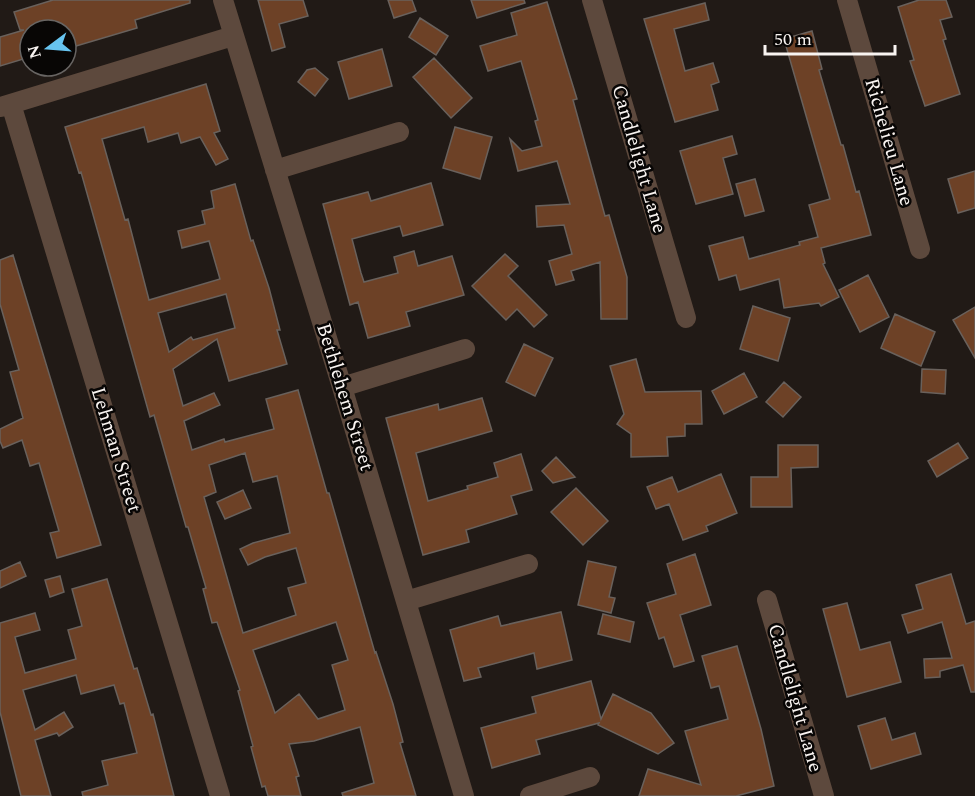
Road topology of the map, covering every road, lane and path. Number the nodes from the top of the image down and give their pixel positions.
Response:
1 (222, 0) edge
2 (592, 0) edge
3 (847, 0) edge
4 (234, 36) junction
5 (6, 106) edge
6 (399, 132) dead end
7 (275, 170) junction
8 (920, 249) dead end
9 (686, 318) dead end
10 (465, 349) dead end
11 (342, 387) junction
12 (528, 564) dead end
13 (767, 600) dead end
14 (406, 601) junction
15 (590, 777) dead end
16 (220, 796) edge
17 (464, 796) edge
18 (530, 796) edge
19 (824, 796) edge

1 - 4 street, Bethlehem Street
2 - 9 street, Candlelight Lane
3 - 8 street, Richelieu Lane
4 - 5 street
4 - 7 street, Bethlehem Street
5 - 16 street, Lehman Street
6 - 7 street
7 - 11 street, Bethlehem Street
10 - 11 street
11 - 14 street, Bethlehem Street
12 - 14 street
13 - 19 street, Candlelight Lane
14 - 17 street, Bethlehem Street
15 - 18 street

